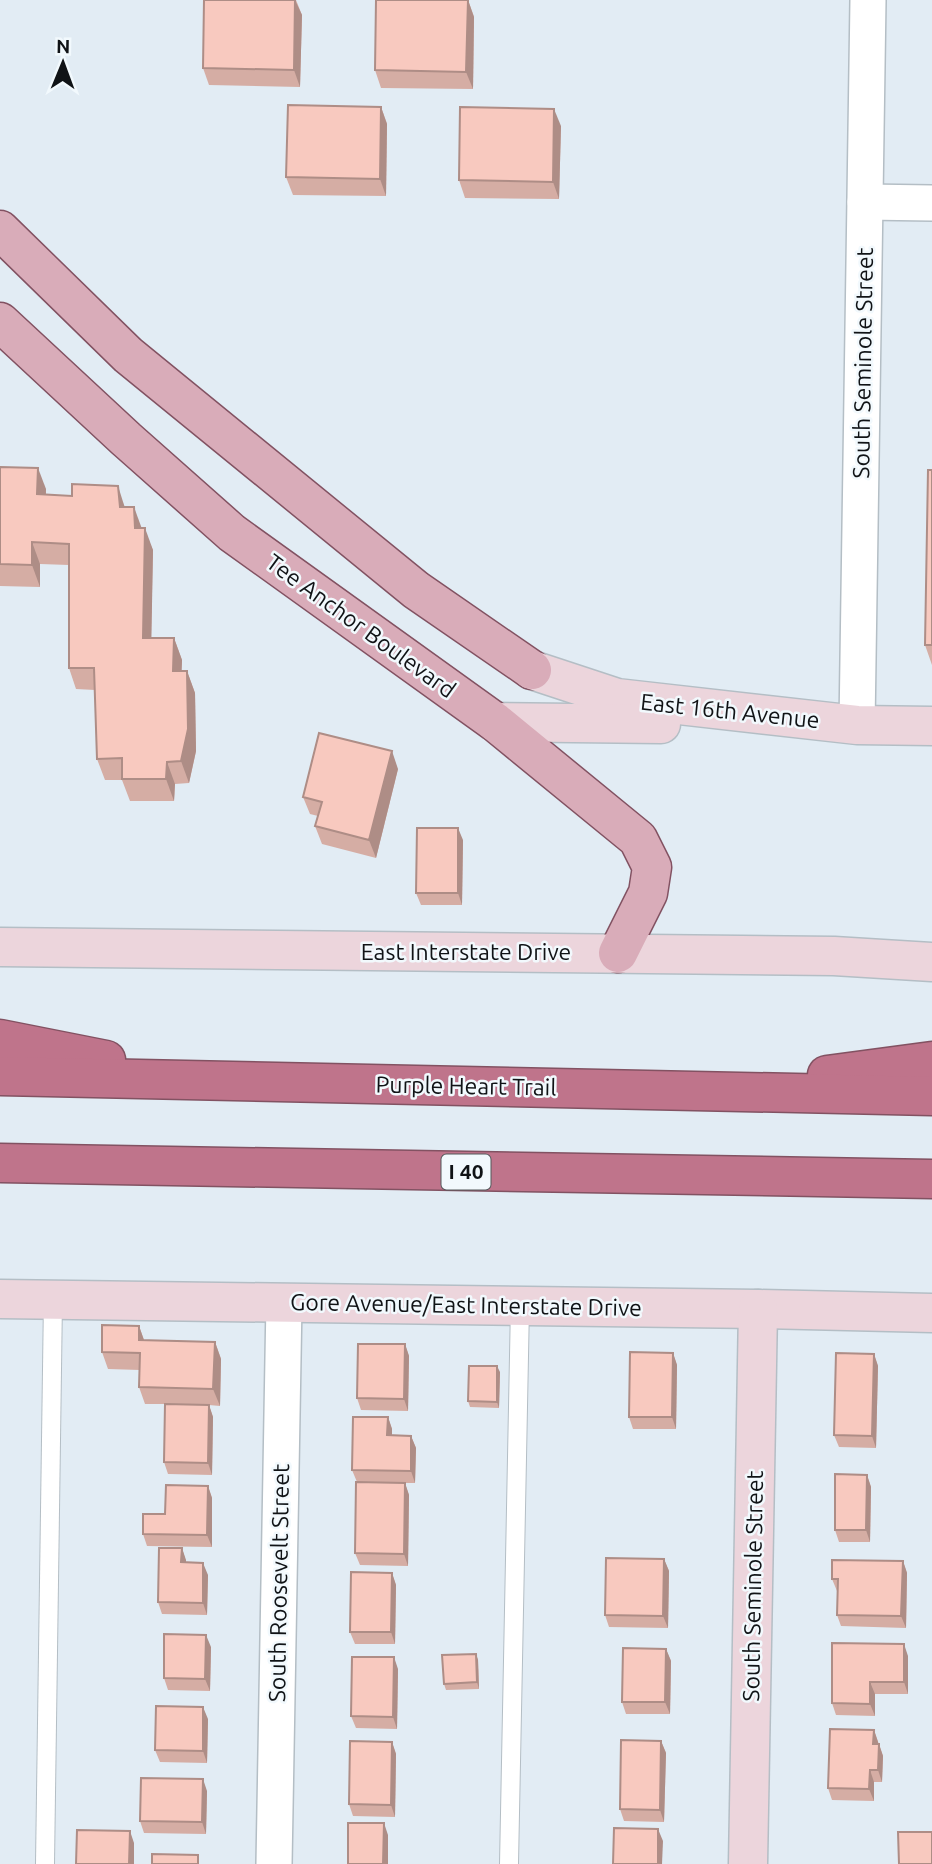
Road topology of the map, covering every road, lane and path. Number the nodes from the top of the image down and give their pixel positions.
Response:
1 (868, 0) edge
2 (866, 202) junction
3 (932, 203) edge
4 (0, 230) edge
5 (0, 321) edge
6 (495, 722) junction
7 (857, 725) junction
8 (932, 726) edge
9 (0, 947) edge
10 (618, 953) junction
11 (932, 962) edge
12 (0, 1039) edge
13 (932, 1061) edge
14 (0, 1076) edge
15 (201, 1079) junction
16 (696, 1092) junction
17 (932, 1096) edge
18 (0, 1163) edge
19 (790, 1177) junction
20 (932, 1179) edge
21 (932, 1199) edge
22 (0, 1299) edge
23 (53, 1299) junction
24 (284, 1302) junction
25 (520, 1306) junction
26 (758, 1309) junction
27 (932, 1313) edge
28 (45, 1864) edge
29 (274, 1864) edge
30 (509, 1864) edge
31 (748, 1864) edge

1 - 2 street, South Seminole Street
2 - 3 street
2 - 7 street, South Seminole Street
4 - 7 main road, East 16th Avenue
5 - 6 main road, Tee Anchor Boulevard
6 - 7 main road
6 - 10 main road, Tee Anchor Boulevard
7 - 8 main road, East 16th Avenue
9 - 10 main road, East Interstate Drive
10 - 11 main road, East Interstate Drive
12 - 15 highway
13 - 16 highway
14 - 15 highway, Purple Heart Trail
15 - 16 highway, Purple Heart Trail
16 - 17 highway, Purple Heart Trail
18 - 19 highway, I 40
19 - 20 highway, I 40
19 - 21 highway
22 - 23 main road, Gore Avenue/East Interstate Drive
23 - 24 main road, Gore Avenue/East Interstate Drive
23 - 28 lane
24 - 25 main road, Gore Avenue/East Interstate Drive
24 - 29 street, South Roosevelt Street
25 - 26 main road, Gore Avenue/East Interstate Drive
25 - 30 lane
26 - 27 main road, Gore Avenue/East Interstate Drive
26 - 31 main road, South Seminole Street

